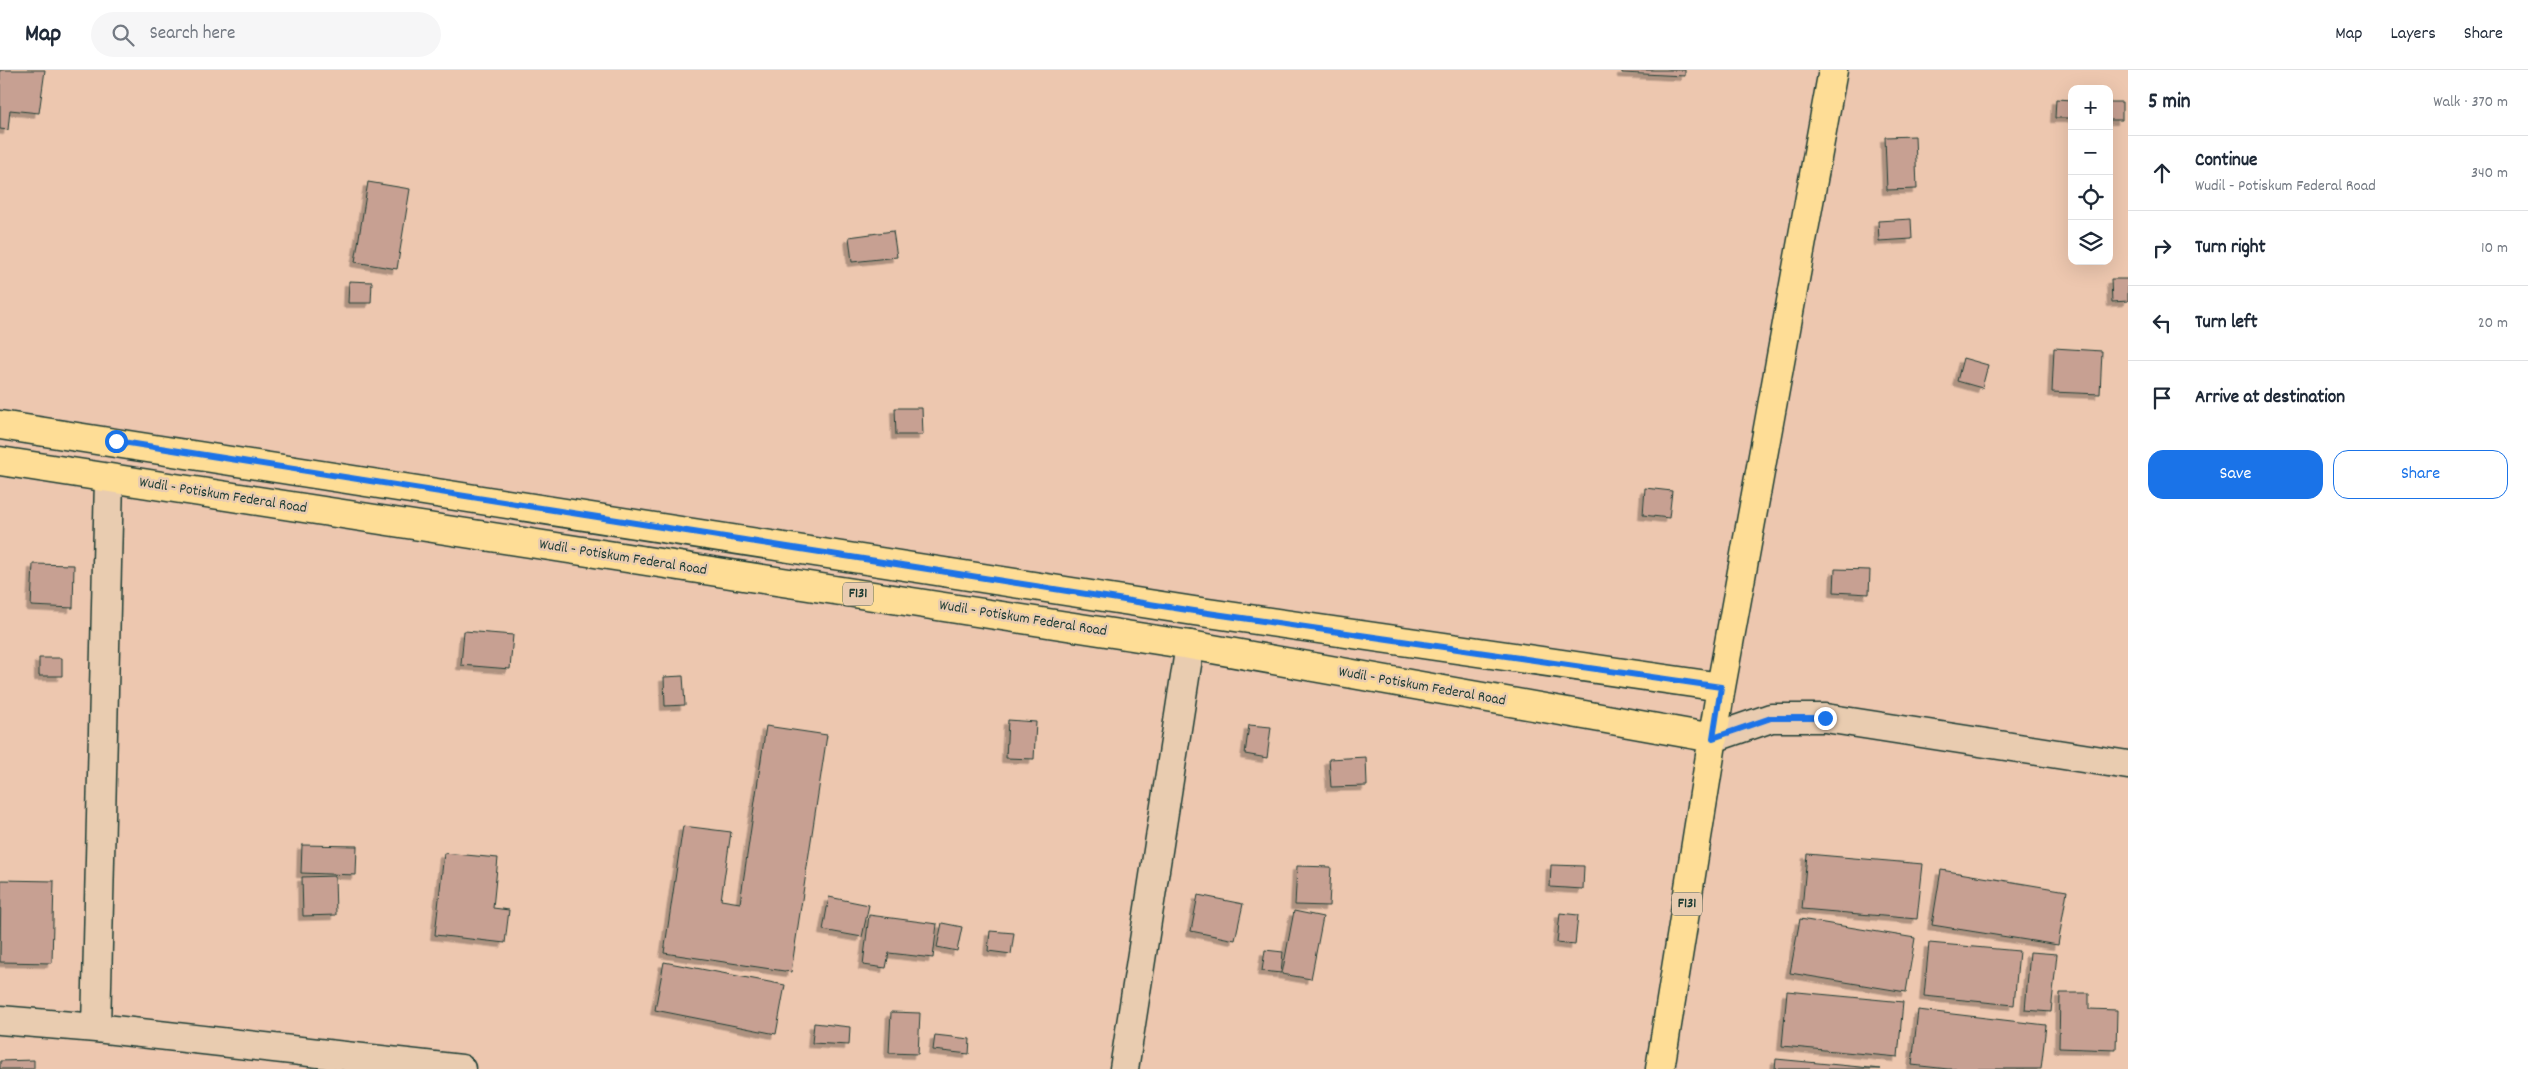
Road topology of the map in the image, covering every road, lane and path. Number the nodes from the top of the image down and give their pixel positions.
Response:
1 (1833, 70) edge
2 (0, 425) edge
3 (0, 461) edge
4 (109, 479) junction
5 (1190, 645) junction
6 (1721, 687) junction
7 (1713, 738) junction
8 (2128, 765) edge
9 (0, 1020) edge
10 (96, 1028) junction
11 (461, 1069) edge
12 (1124, 1069) edge
13 (1660, 1069) edge

1 - 6 main road
2 - 6 main road, F131
3 - 4 main road, Wudil - Potiskum Federal Road / F131
4 - 5 main road, Wudil - Potiskum Federal Road / F131
4 - 10 street
5 - 7 main road, Wudil - Potiskum Federal Road / F131
5 - 12 street
6 - 7 main road
7 - 8 street
7 - 13 main road, F131
9 - 10 street
10 - 11 street

